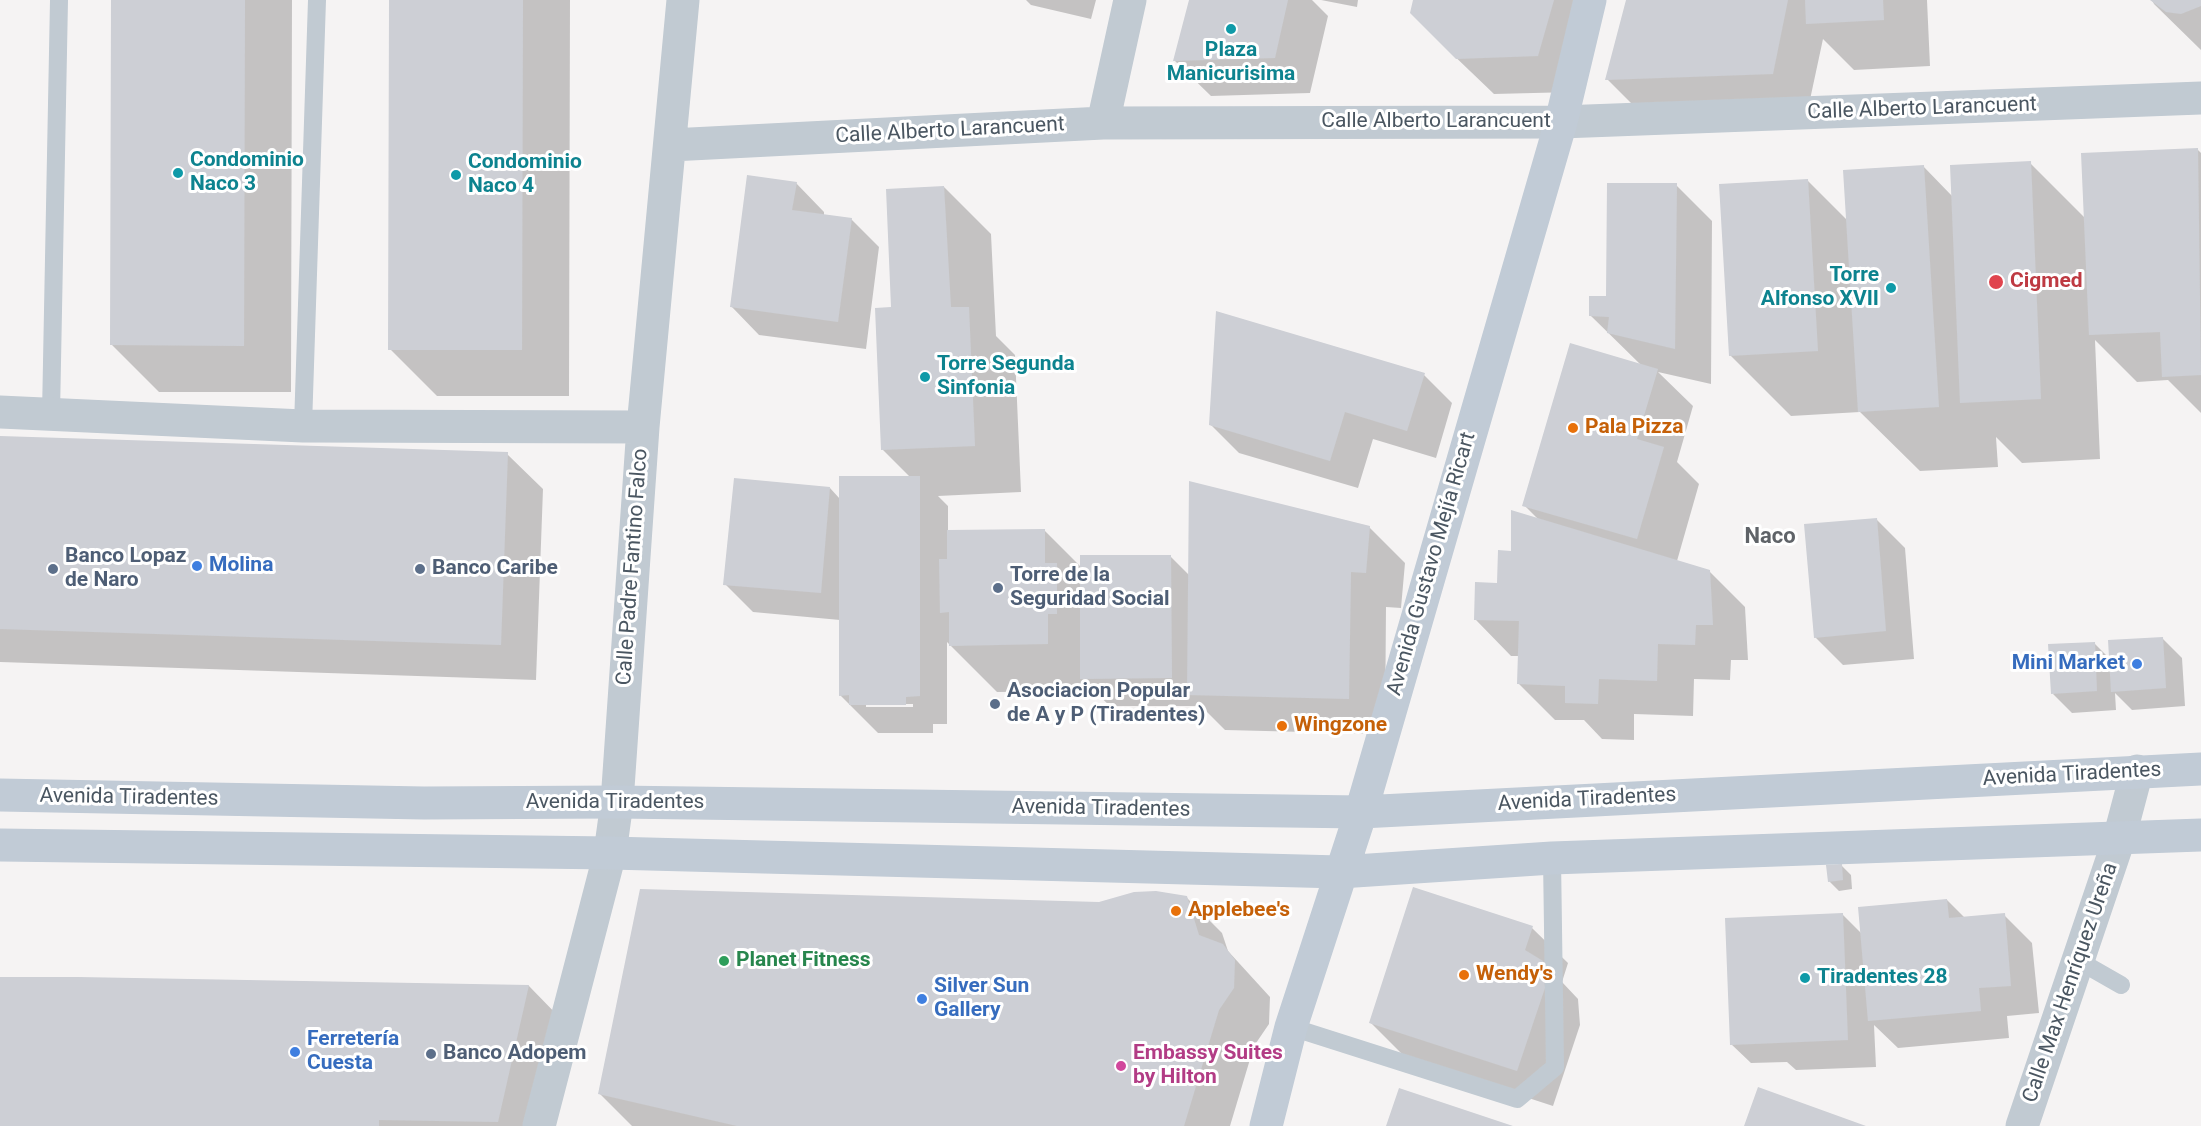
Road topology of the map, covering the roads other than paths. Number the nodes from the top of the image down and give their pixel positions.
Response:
1 (59, 0) edge
2 (317, 0) edge
3 (683, 0) edge
4 (1130, 0) edge
5 (1590, 0) edge
6 (2201, 99) edge
7 (1561, 122) junction
8 (1103, 123) junction
9 (671, 145) junction
10 (0, 412) edge
11 (51, 414) junction
12 (303, 426) junction
13 (643, 427) junction
14 (2201, 769) edge
15 (2137, 771) junction
16 (0, 795) edge
17 (617, 802) junction
18 (1361, 812) junction
19 (2201, 835) edge
20 (2119, 839) junction
21 (0, 845) edge
22 (610, 853) junction
23 (1552, 858) junction
24 (1340, 872) junction
25 (2079, 961) junction
26 (2121, 985) dead end
27 (1291, 1027) junction
28 (539, 1126) edge
29 (1266, 1126) edge
30 (2022, 1126) edge

1 - 11 lane
2 - 12 lane
3 - 9 street, Calle Padre Fantino Falco
4 - 8 street
5 - 7 main road, Avenida Gustavo Mejía Ricart
6 - 7 street, Calle Alberto Larancuent
7 - 8 street, Calle Alberto Larancuent
7 - 18 main road, Avenida Gustavo Mejía Ricart
8 - 9 street, Calle Alberto Larancuent
9 - 13 street, Calle Padre Fantino Falco
10 - 11 street
11 - 12 street
12 - 13 street
13 - 17 street, Calle Padre Fantino Falco
14 - 15 main road, Avenida Tiradentes
15 - 18 main road, Avenida Tiradentes
15 - 20 street, Calle Max Henríquez Ureña
16 - 17 main road, Avenida Tiradentes
17 - 18 main road, Avenida Tiradentes
17 - 22 street, Calle Padre Fantino Falco
18 - 24 main road, Avenida Gustavo Mejía Ricart
19 - 20 main road
20 - 23 main road
20 - 25 street, Calle Max Henríquez Ureña
21 - 22 main road
22 - 24 main road
22 - 28 street, Calle Padre Fantino Falco
23 - 24 main road
23 - 27 lane
24 - 27 main road, Avenida Gustavo Mejía Ricart
25 - 26 lane
25 - 30 street, Calle Max Henríquez Ureña
27 - 29 main road, Avenida Gustavo Mejía Ricart

